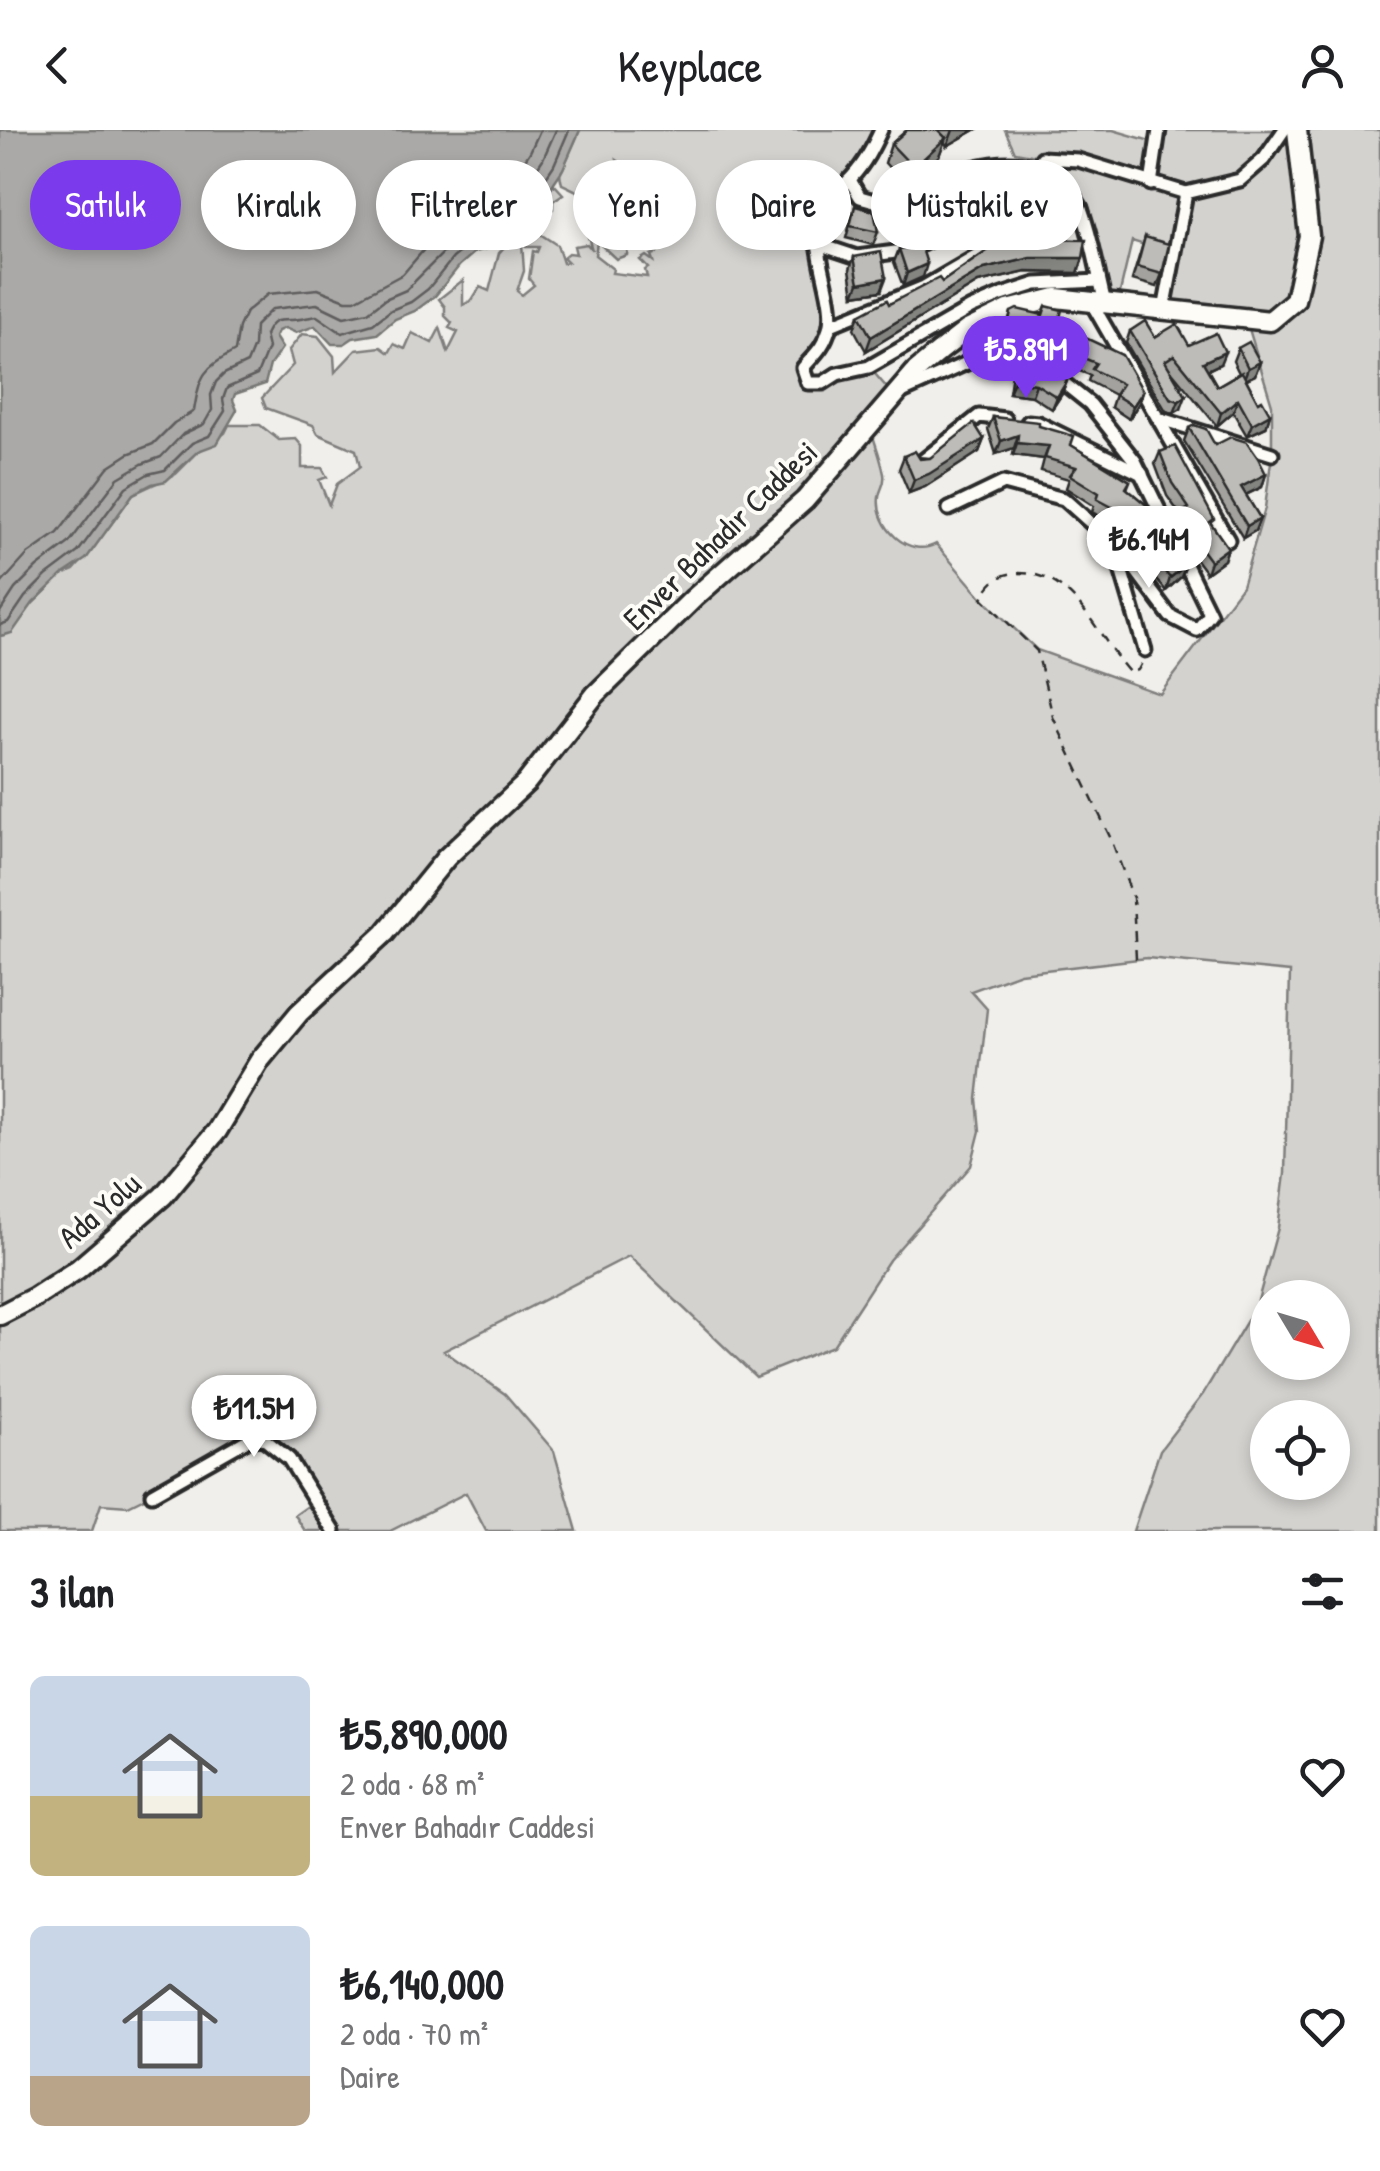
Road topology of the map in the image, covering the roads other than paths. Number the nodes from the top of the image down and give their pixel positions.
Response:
1 (881, 130) edge
2 (1160, 130) edge
3 (1284, 130) edge
4 (1297, 130) edge
5 (1042, 158) junction
6 (1044, 160) edge
7 (851, 179) edge
8 (851, 182) edge
9 (1151, 184) junction
10 (1186, 194) junction
11 (1083, 219) edge
12 (1083, 242) edge
13 (1089, 242) junction
14 (819, 250) edge
15 (835, 250) edge
16 (911, 250) edge
17 (993, 250) edge
18 (1099, 280) junction
19 (1098, 302) junction
20 (1164, 310) junction
21 (831, 325) junction
22 (894, 396) junction
23 (1158, 418) junction
24 (1272, 454) dead end
25 (920, 463) edge
26 (1142, 474) junction
27 (949, 510) dead end
28 (1228, 540) edge
29 (1114, 543) junction
30 (1145, 650) road end
31 (182, 1175) joint
32 (0, 1314) edge
33 (152, 1494) dead end
34 (334, 1531) edge

1 - 7 street
2 - 9 street
3 - 10 street
4 - 20 main road, Enver Bahadır Caddesi
5 - 6 street
5 - 8 street
5 - 9 street
9 - 10 street
10 - 20 street
11 - 13 street
12 - 13 street
13 - 18 street
14 - 21 street
15 - 16 street
17 - 21 street
18 - 19 street
18 - 21 street
19 - 20 main road, Enver Bahadır Caddesi
19 - 22 main road, Enver Bahadır Caddesi
19 - 23 street
22 - 26 street
22 - 31 main road, Enver Bahadır Caddesi
23 - 24 street
23 - 28 street
25 - 26 street
26 - 29 street
27 - 29 street
29 - 30 street
31 - 32 main road, Ada Yolu
33 - 34 street

